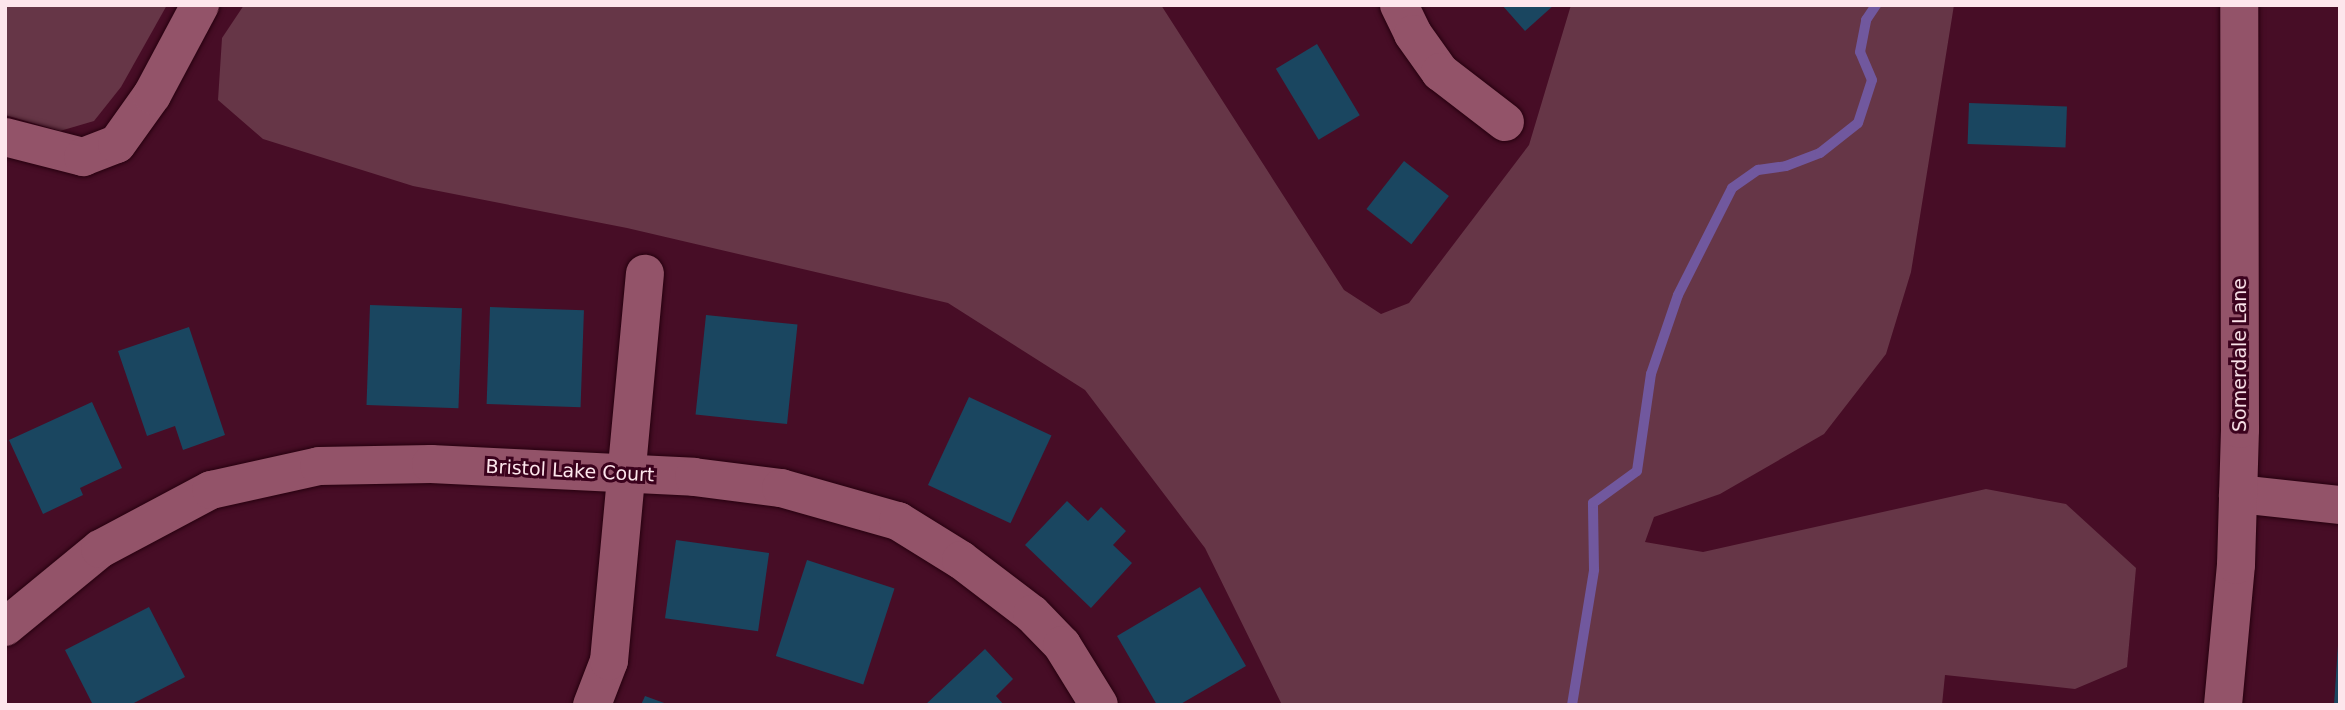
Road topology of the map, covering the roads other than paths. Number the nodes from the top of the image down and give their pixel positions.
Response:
1 (200, 5) edge
2 (1399, 5) edge
3 (2239, 5) edge
4 (1504, 122) dead end
5 (5, 137) edge
6 (645, 274) dead end
7 (630, 474) junction
8 (2238, 494) junction
9 (2340, 505) edge
10 (5, 627) edge
11 (592, 705) edge
12 (1099, 705) edge
13 (2223, 705) edge

1 - 5 street
2 - 4 street
3 - 8 street, Somerdale Lane
6 - 7 street
7 - 10 street, Bristol Lake Court
7 - 11 street
7 - 12 street, Bristol Lake Court
8 - 9 street
8 - 13 street, Somerdale Lane

